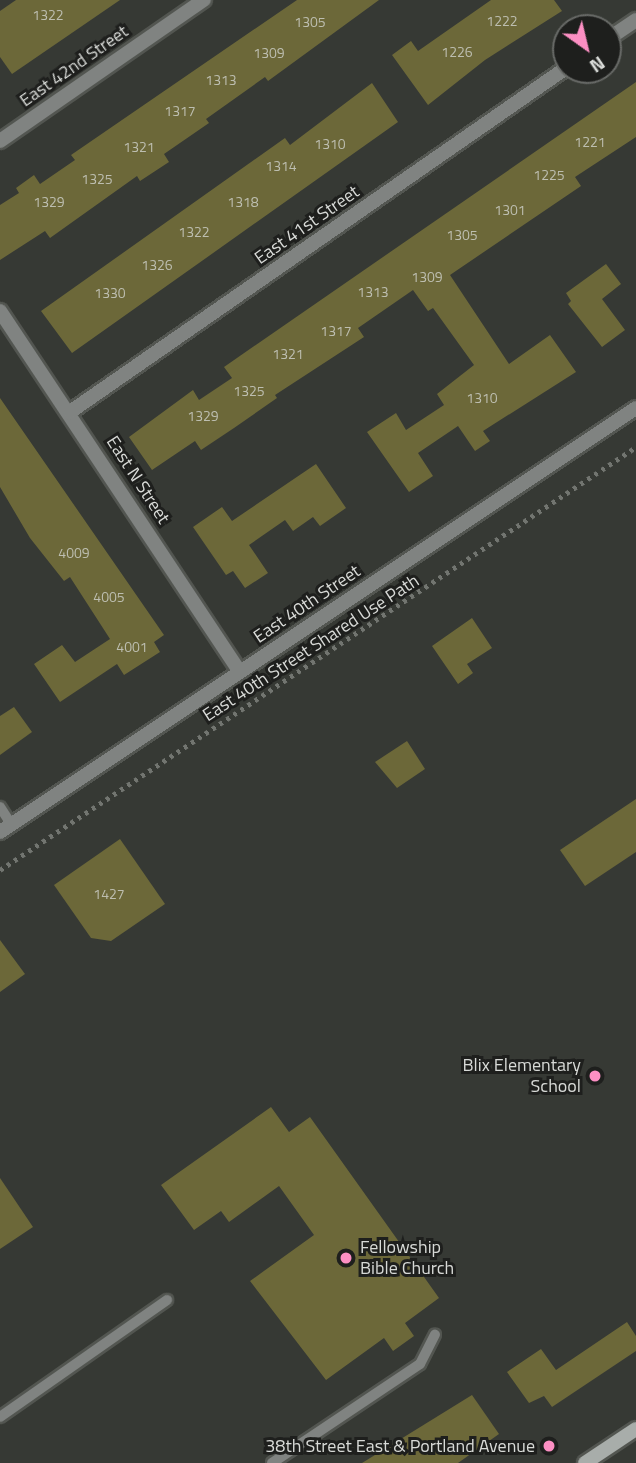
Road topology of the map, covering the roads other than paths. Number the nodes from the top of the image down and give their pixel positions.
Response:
1 (204, 0) edge
2 (552, 78) edge
3 (0, 141) edge
4 (0, 311) edge
5 (636, 408) edge
6 (70, 412) junction
7 (240, 672) junction
8 (0, 807) edge
9 (6, 828) edge
10 (167, 1300) dead end
11 (435, 1335) dead end
12 (0, 1417) edge
13 (636, 1429) edge
14 (272, 1463) edge
15 (585, 1463) edge

1 - 3 street, East 42nd Street
2 - 6 street, East 41st Street
4 - 6 street, East N Street
5 - 7 street, East 40th Street
6 - 7 street, East N Street
7 - 9 street, East 40th Street
8 - 9 lane
10 - 12 lane
11 - 14 lane
13 - 15 main road

